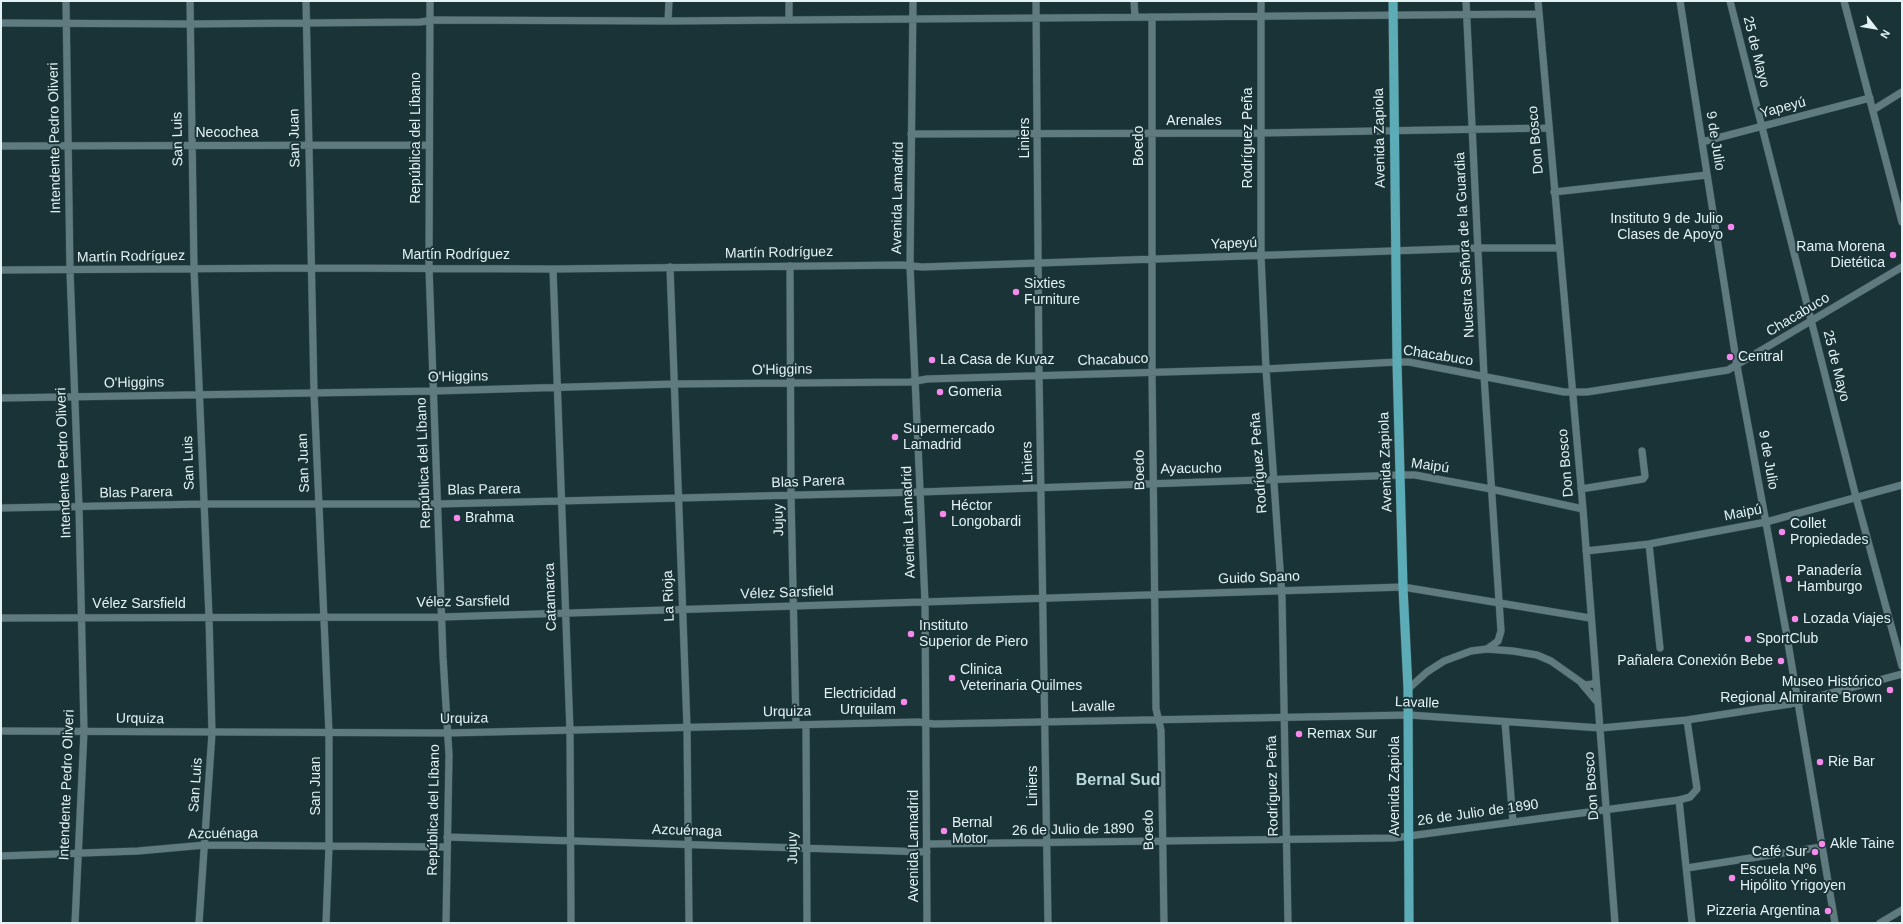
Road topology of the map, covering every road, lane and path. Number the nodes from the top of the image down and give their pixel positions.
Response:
1 (66, 1) edge
2 (190, 1) edge
3 (306, 1) edge
4 (430, 1) edge
5 (669, 1) edge
6 (789, 1) edge
7 (914, 1) edge
8 (1036, 1) edge
9 (1134, 1) edge
10 (1261, 1) edge
11 (1393, 1) edge
12 (1466, 1) edge
13 (1538, 1) edge
14 (1680, 1) edge
15 (1730, 1) edge
16 (1844, 1) edge
17 (1467, 14) junction
18 (1539, 14) junction
19 (1261, 15) junction
20 (1394, 15) junction
21 (1135, 16) junction
22 (1036, 17) junction
23 (1152, 17) junction
24 (913, 19) junction
25 (789, 20) junction
26 (430, 21) junction
27 (668, 21) junction
28 (66, 22) junction
29 (306, 22) junction
30 (1, 23) edge
31 (190, 24) junction
32 (1902, 92) edge
33 (1870, 98) junction
34 (1873, 110) junction
35 (1761, 127) junction
36 (1548, 128) junction
37 (1472, 130) junction
38 (1394, 132) junction
39 (1261, 133) junction
40 (911, 134) junction
41 (1038, 134) junction
42 (1152, 134) junction
43 (1702, 142) junction
44 (68, 145) junction
45 (428, 145) junction
46 (1, 146) edge
47 (308, 146) junction
48 (191, 147) junction
49 (1707, 174) junction
50 (1554, 192) junction
51 (1902, 222) edge
52 (1478, 248) junction
53 (1558, 248) junction
54 (1396, 251) junction
55 (1261, 256) junction
56 (1152, 260) junction
57 (1038, 261) junction
58 (790, 266) junction
59 (910, 266) junction
60 (1902, 267) edge
61 (311, 268) junction
62 (429, 268) junction
63 (670, 268) junction
64 (194, 269) junction
65 (553, 269) junction
66 (1, 270) edge
67 (70, 271) junction
68 (1812, 321) junction
69 (1397, 362) junction
70 (1737, 366) junction
71 (1266, 369) junction
72 (1152, 372) junction
73 (1039, 375) junction
74 (1484, 376) junction
75 (916, 382) junction
76 (792, 383) junction
77 (674, 384) junction
78 (557, 388) junction
79 (434, 391) junction
80 (314, 393) junction
81 (1573, 393) junction
82 (199, 395) junction
83 (74, 396) junction
84 (1, 398) edge
85 (1642, 451) dead end
86 (1391, 475) joint
87 (1401, 475) junction
88 (1273, 480) junction
89 (1153, 483) junction
90 (1902, 485) edge
91 (1042, 486) junction
92 (1491, 489) junction
93 (1581, 489) junction
94 (920, 492) junction
95 (791, 495) junction
96 (1856, 498) junction
97 (679, 499) junction
98 (560, 501) junction
99 (204, 504) junction
100 (439, 504) junction
101 (319, 505) junction
102 (79, 507) junction
103 (1, 508) edge
104 (1583, 509) junction
105 (1766, 522) junction
106 (1649, 544) junction
107 (1586, 551) junction
108 (1403, 587) junction
109 (1281, 590) junction
110 (1154, 594) junction
111 (1043, 598) junction
112 (925, 602) junction
113 (1499, 602) junction
114 (794, 606) junction
115 (683, 609) junction
116 (565, 613) junction
117 (82, 617) junction
118 (209, 617) junction
119 (325, 617) junction
120 (442, 617) junction
121 (1, 618) edge
122 (1590, 618) junction
123 (1660, 648) dead end
124 (1487, 650) junction
125 (1902, 666) edge
126 (1902, 674) edge
127 (1596, 681) junction
128 (1580, 683) junction
129 (1408, 689) junction
130 (1797, 702) junction
131 (1598, 703) junction
132 (1409, 715) junction
133 (1285, 718) junction
134 (1158, 719) junction
135 (1687, 720) junction
136 (1046, 721) junction
137 (1505, 722) junction
138 (926, 723) junction
139 (806, 724) junction
140 (796, 725) junction
141 (687, 727) junction
142 (1601, 728) junction
143 (1, 731) edge
144 (84, 731) junction
145 (570, 731) junction
146 (212, 733) junction
147 (329, 733) junction
148 (447, 733) junction
149 (1679, 800) junction
150 (1607, 808) junction
151 (1513, 822) junction
152 (1409, 836) junction
153 (447, 837) junction
154 (1287, 839) junction
155 (571, 841) junction
156 (1163, 842) junction
157 (688, 844) junction
158 (927, 844) junction
159 (1046, 844) junction
160 (205, 845) junction
161 (329, 846) junction
162 (446, 847) junction
163 (1821, 847) junction
164 (806, 848) junction
165 (78, 852) junction
166 (927, 852) junction
167 (1, 856) edge
168 (1687, 868) junction
169 (1902, 910) edge
170 (75, 923) edge
171 (199, 923) edge
172 (326, 923) edge
173 (446, 923) edge
174 (571, 923) edge
175 (689, 923) edge
176 (808, 923) edge
177 (927, 923) edge
178 (1048, 923) edge
179 (1164, 923) edge
180 (1288, 923) edge
181 (1409, 923) edge
182 (1615, 923) edge
183 (1692, 923) edge
184 (1835, 923) edge
185 (1880, 923) edge

1 - 28 street, Intendente Pedro Oliveri
2 - 31 street, San Luis
3 - 29 street, San Juan
4 - 26 street, República del Líbano
5 - 27 street
6 - 25 street
7 - 24 street, Avenida Lamadrid
8 - 22 street, Liniers
9 - 21 street
10 - 19 street, Rodríguez Peña
11 - 20 main road, Avenida Zapiola
12 - 17 street, Nuestra Señora de la Guardia
13 - 18 street, Don Bosco
14 - 43 street, 9 de Julio
15 - 35 street, 25 de Mayo
16 - 33 street
17 - 18 street
17 - 20 street
17 - 37 street, Nuestra Señora de la Guardia
18 - 36 street, Don Bosco
19 - 20 street
19 - 23 street
19 - 39 street, Rodríguez Peña
20 - 38 main road, Avenida Zapiola
21 - 22 street
21 - 23 street
22 - 24 street
22 - 41 street, Liniers
23 - 42 street, Boedo
24 - 25 street
24 - 40 street, Avenida Lamadrid
25 - 27 street
26 - 27 street
26 - 29 street
26 - 45 street, República del Líbano
28 - 30 street
28 - 31 street
28 - 44 street, Intendente Pedro Oliveri
29 - 31 street
29 - 47 street, San Juan
31 - 48 street, San Luis
32 - 34 street
33 - 34 street
33 - 35 street, Yapeyú
34 - 51 street
35 - 43 street, Yapeyú
35 - 68 street, 25 de Mayo
36 - 37 street, Arenales
36 - 50 street, Don Bosco
37 - 38 street, Arenales
37 - 52 street, Nuestra Señora de la Guardia
38 - 39 street, Arenales
38 - 54 main road, Avenida Zapiola
39 - 42 street, Arenales
39 - 55 street, Rodríguez Peña
40 - 41 street, Arenales
40 - 59 street, Avenida Lamadrid
41 - 42 street, Arenales
41 - 57 street, Liniers
42 - 56 street, Boedo
43 - 49 street, 9 de Julio
44 - 46 street, Necochea
44 - 48 street, Necochea
44 - 67 street, Intendente Pedro Oliveri
45 - 47 street, Necochea
45 - 62 street, República del Líbano
47 - 48 street, Necochea
47 - 61 street, San Juan
48 - 64 street, San Luis
49 - 50 street
49 - 70 street, 9 de Julio
50 - 53 street, Don Bosco
52 - 53 street, Yapeyú
52 - 54 street, Yapeyú
52 - 74 street, Nuestra Señora de la Guardia
53 - 81 street, Don Bosco
54 - 55 street, Yapeyú
54 - 69 main road, Avenida Zapiola
55 - 56 street, Yapeyú
55 - 71 street, Rodríguez Peña
56 - 57 street, Yapeyú
56 - 72 street, Boedo
57 - 59 street, Yapeyú
57 - 73 street, Liniers
58 - 59 street, Martín Rodríguez
58 - 63 street, Martín Rodríguez
58 - 76 street, Jujuy
59 - 75 street, Avenida Lamadrid
60 - 68 street, Chacabuco
61 - 62 street, Martín Rodríguez
61 - 64 street, Martín Rodríguez
61 - 80 street, San Juan
62 - 65 street, Martín Rodríguez
62 - 79 street, República del Líbano
63 - 65 street, Martín Rodríguez
63 - 77 street, La Rioja
64 - 67 street, Martín Rodríguez
64 - 82 street, San Luis
65 - 78 street, Catamarca
66 - 67 street, Martín Rodríguez
67 - 83 street, Intendente Pedro Oliveri
68 - 70 street, Chacabuco
68 - 96 street, 25 de Mayo
69 - 71 street, Chacabuco
69 - 74 street, Chacabuco
69 - 87 main road, Avenida Zapiola
70 - 81 street, Chacabuco
70 - 105 street, 9 de Julio
71 - 72 street, Chacabuco
71 - 88 street, Rodríguez Peña
72 - 73 street, Chacabuco
72 - 89 street, Boedo
73 - 75 street, Chacabuco
73 - 91 street, Liniers
74 - 81 street, Chacabuco
74 - 92 street, Nuestra Señora de la Guardia
75 - 76 street, O'Higgins
75 - 94 street, Avenida Lamadrid
76 - 77 street, O'Higgins
76 - 95 street, Jujuy
77 - 78 street, O'Higgins
77 - 97 street, La Rioja
78 - 79 street, O'Higgins
78 - 98 street, Catamarca
79 - 80 street, O'Higgins
79 - 100 street, República del Líbano
80 - 82 street, O'Higgins
80 - 101 street, San Juan
81 - 93 street, Don Bosco
82 - 83 street, O'Higgins
82 - 99 street, San Luis
83 - 84 street, O'Higgins
83 - 102 street, Intendente Pedro Oliveri
85 - 93 street
86 - 87 street, Maipú
86 - 88 street, Ayacucho
87 - 92 street, Maipú
87 - 108 main road, Avenida Zapiola
88 - 89 street, Ayacucho
88 - 109 street, Rodríguez Peña
89 - 91 street, Ayacucho
89 - 110 street, Boedo
90 - 96 street, Maipú
91 - 94 street, Ayacucho
91 - 111 street, Liniers
92 - 104 street, Maipú
92 - 113 street, Nuestra Señora de la Guardia
93 - 104 street, Don Bosco
94 - 95 street, Blas Parera
94 - 112 street, Avenida Lamadrid
95 - 97 street, Blas Parera
95 - 114 street, Jujuy
96 - 105 street, Maipú
96 - 125 street, 25 de Mayo
97 - 98 street, Blas Parera
97 - 115 street, La Rioja
98 - 100 street, Blas Parera
98 - 116 street, Catamarca
99 - 101 street, Blas Parera
99 - 102 street, Blas Parera
99 - 118 street, San Luis
100 - 101 street, Blas Parera
100 - 120 street, República del Líbano
101 - 119 street, San Juan
102 - 103 street, Blas Parera
102 - 117 street, Intendente Pedro Oliveri
104 - 107 street, Don Bosco
105 - 106 street, Maipú
105 - 130 street, 9 de Julio
106 - 107 street, Maipú
106 - 123 street
107 - 122 street, Don Bosco
108 - 109 street, Guido Spano
108 - 113 street, Guido Spano
108 - 129 main road, Avenida Zapiola
109 - 110 street, Guido Spano
109 - 133 street, Rodríguez Peña
110 - 111 street, Guido Spano
110 - 134 street, Boedo
111 - 112 street, Guido Spano
111 - 136 street, Liniers
112 - 114 street, Vélez Sarsfield
112 - 138 street, Avenida Lamadrid
113 - 122 street, Guido Spano
113 - 124 street, Nuestra Señora de la Guardia
114 - 115 street, Vélez Sarsfield
114 - 140 street, Jujuy
115 - 116 street, Vélez Sarsfield
115 - 141 street, La Rioja
116 - 120 street, Vélez Sarsfield
116 - 145 street, Catamarca
117 - 118 street, Vélez Sarsfield
117 - 121 street, Vélez Sarsfield
117 - 144 street, Intendente Pedro Oliveri
118 - 119 street, Vélez Sarsfield
118 - 146 street, San Luis
119 - 120 street, Vélez Sarsfield
119 - 147 street, San Juan
120 - 148 street, República del Líbano
122 - 127 street, Don Bosco
124 - 128 street
124 - 129 street
126 - 130 street, Lavalle
127 - 128 street
127 - 131 street, Don Bosco
128 - 131 street
129 - 132 main road, Avenida Zapiola
130 - 135 street, Lavalle
130 - 163 street, 9 de Julio
131 - 142 street, Don Bosco
132 - 133 street, Lavalle
132 - 137 street, Lavalle
132 - 152 main road, Avenida Zapiola
133 - 134 street, Lavalle
133 - 154 street, Rodríguez Peña
134 - 136 street, Lavalle
134 - 156 street, Boedo
135 - 142 street, Lavalle
135 - 149 street, 26 de Julio de 1890
136 - 138 street, Lavalle
136 - 159 street, Liniers
137 - 142 street, Lavalle
137 - 151 street
138 - 139 street, Urquiza
138 - 158 street, Avenida Lamadrid
139 - 140 street, Urquiza
139 - 164 street, Jujuy
140 - 141 street, Urquiza
141 - 145 street, Urquiza
141 - 157 street, La Rioja
142 - 150 street, Don Bosco
143 - 144 street, Urquiza
144 - 146 street, Urquiza
144 - 165 street, Intendente Pedro Oliveri
145 - 148 street, Urquiza
145 - 155 street, Catamarca
146 - 147 street, Urquiza
146 - 160 street, San Luis
147 - 148 street, Urquiza
147 - 161 street, San Juan
148 - 153 street, República del Líbano
149 - 150 street, 26 de Julio de 1890
149 - 168 street
150 - 151 street, 26 de Julio de 1890
150 - 182 street, Don Bosco
151 - 152 street, 26 de Julio de 1890
152 - 154 street, 26 de Julio de 1890
152 - 181 main road, Avenida Zapiola
153 - 155 street, Azcuénaga
153 - 162 street, República del Líbano
154 - 156 street, 26 de Julio de 1890
154 - 180 street, Rodríguez Peña
155 - 157 street, Azcuénaga
155 - 174 street, Catamarca
156 - 159 street, 26 de Julio de 1890
156 - 179 street, Boedo
157 - 164 street, Azcuénaga
157 - 175 street, La Rioja
158 - 159 street, 26 de Julio de 1890
158 - 166 street, Avenida Lamadrid
159 - 178 street, Liniers
160 - 161 street, Azcuénaga
160 - 165 street, Azcuénaga
160 - 171 street, San Luis
161 - 162 street, Azcuénaga
161 - 172 street, San Juan
162 - 173 street, República del Líbano
163 - 168 street
163 - 184 street, 9 de Julio
164 - 166 street, Azcuénaga
164 - 176 street, Jujuy
165 - 167 street, Azcuénaga
165 - 170 street, Intendente Pedro Oliveri
166 - 177 street, Avenida Lamadrid
168 - 183 street
169 - 185 street

